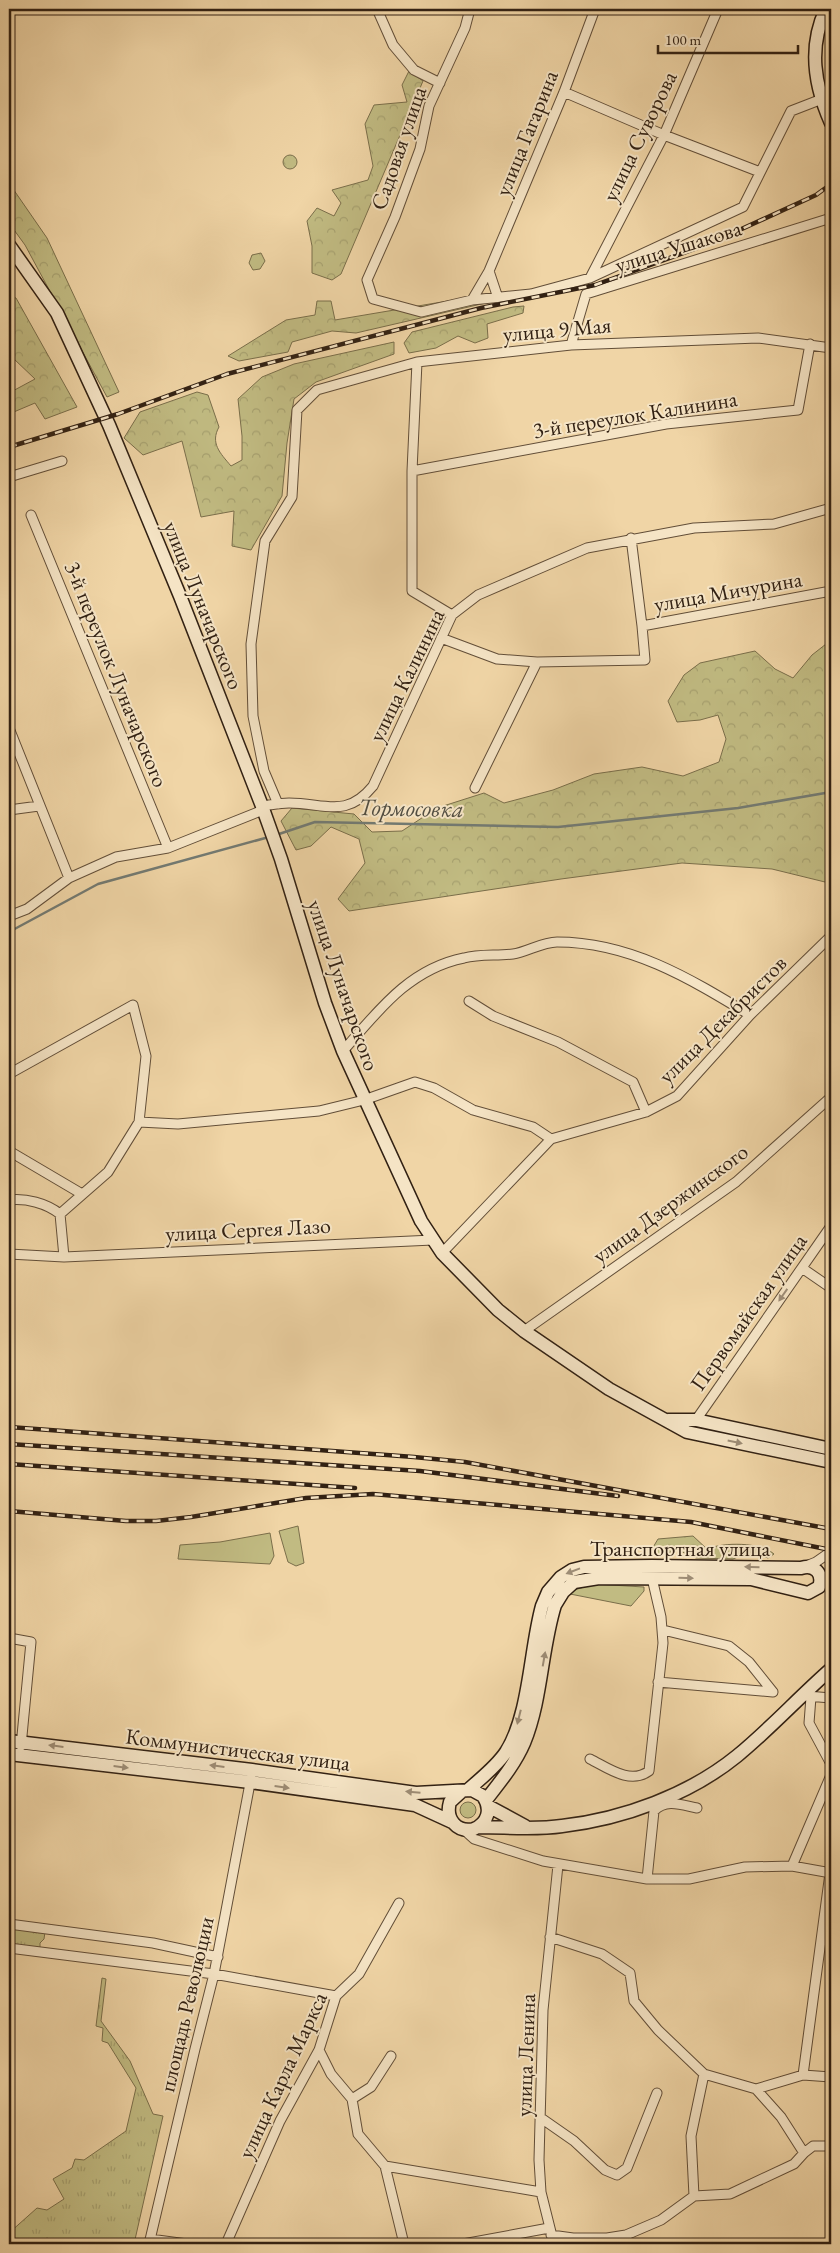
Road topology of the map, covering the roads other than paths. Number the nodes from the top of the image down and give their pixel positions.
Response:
1 (377, 9) edge
2 (470, 9) edge
3 (595, 9) edge
4 (718, 9) edge
5 (826, 9) edge
6 (440, 83) junction
7 (564, 92) junction
8 (822, 99) junction
9 (831, 123) edge
10 (664, 135) junction
11 (760, 172) junction
12 (831, 218) edge
13 (9, 245) edge
14 (489, 271) junction
15 (590, 278) junction
16 (498, 298) junction
17 (472, 300) junction
18 (810, 344) junction
19 (571, 345) junction
20 (831, 348) edge
21 (417, 362) junction
22 (62, 461) dead end
23 (412, 471) junction
24 (9, 477) edge
25 (831, 508) edge
26 (31, 515) dead end
27 (631, 538) junction
28 (831, 591) edge
29 (452, 615) junction
30 (642, 626) junction
31 (441, 638) junction
32 (537, 662) junction
33 (9, 728) edge
34 (475, 788) dead end
35 (278, 804) junction
36 (39, 806) junction
37 (262, 808) junction
38 (9, 810) edge
39 (168, 848) junction
40 (69, 878) junction
41 (9, 916) edge
42 (831, 936) edge
43 (469, 1001) dead end
44 (750, 1014) junction
45 (343, 1051) junction
46 (9, 1074) edge
47 (831, 1097) edge
48 (364, 1100) junction
49 (646, 1112) junction
50 (139, 1122) junction
51 (551, 1139) junction
52 (9, 1151) edge
53 (82, 1194) junction
54 (9, 1200) edge
55 (60, 1214) junction
56 (831, 1226) edge
57 (433, 1240) junction
58 (442, 1252) junction
59 (9, 1254) edge
60 (64, 1257) junction
61 (802, 1268) junction
62 (831, 1288) edge
63 (524, 1331) junction
64 (665, 1420) junction
65 (696, 1420) junction
66 (688, 1432) junction
67 (831, 1448) edge
68 (831, 1462) edge
69 (829, 1553) dead end
70 (804, 1567) junction
71 (652, 1578) junction
72 (801, 1591) junction
73 (663, 1630) junction
74 (9, 1638) edge
75 (831, 1661) edge
76 (831, 1669) edge
77 (658, 1682) junction
78 (805, 1696) junction
79 (831, 1698) edge
80 (15, 1748) edge
81 (590, 1760) dead end
82 (831, 1764) edge
83 (831, 1775) edge
84 (251, 1776) junction
85 (465, 1791) junction
86 (487, 1803) junction
87 (697, 1808) dead end
88 (452, 1822) junction
89 (479, 1827) junction
90 (530, 1828) junction
91 (464, 1830) junction
92 (558, 1866) junction
93 (792, 1866) junction
94 (831, 1874) edge
95 (647, 1879) junction
96 (399, 1903) dead end
97 (9, 1924) edge
98 (550, 1937) junction
99 (9, 1948) edge
100 (218, 1957) junction
101 (214, 1974) junction
102 (336, 1996) junction
103 (319, 2050) junction
104 (392, 2056) dead end
105 (704, 2074) junction
106 (803, 2075) junction
107 (831, 2077) edge
108 (756, 2089) junction
109 (658, 2093) dead end
110 (352, 2099) junction
111 (541, 2118) junction
112 (831, 2146) edge
113 (804, 2153) junction
114 (382, 2163) junction
115 (541, 2192) junction
116 (694, 2196) junction
117 (550, 2231) junction
118 (150, 2241) edge
119 (227, 2243) edge
120 (187, 2244) edge
121 (238, 2244) edge
122 (404, 2244) edge
123 (463, 2244) edge
124 (554, 2244) edge

1 - 6 street
2 - 6 street, Садовая улица
3 - 7 street, улица Гагарина
4 - 10 street, улица Суворова
5 - 8 main road
6 - 17 street, Садовая улица
7 - 10 street
7 - 14 street, улица Гагарина
8 - 9 main road
8 - 11 street
10 - 11 street
10 - 15 street, улица Суворова
11 - 15 street
12 - 19 street, улица Ушакова
13 - 37 main road, улица Луначарского
14 - 16 street
14 - 17 street, улица Гагарина
15 - 16 street
16 - 17 street
18 - 19 street, улица 9 Мая
18 - 20 street, улица 9 Мая
18 - 23 street, 3-й переулок Калинина
19 - 21 street, улица 9 Мая
21 - 23 street
21 - 35 street, улица 9 Мая
22 - 24 street
23 - 29 street
25 - 27 street, улица Калинина
26 - 39 street, 3-й переулок Луначарского
27 - 29 street, улица Калинина
27 - 30 street
28 - 30 street, улица Мичурина
29 - 31 street, улица Калинина
30 - 32 street, улица Мичурина
31 - 32 street
31 - 35 street, улица Калинина
32 - 34 street
33 - 36 street
35 - 37 street, улица Калинина
36 - 38 street
36 - 40 street
37 - 39 street, улица Калинина
37 - 45 main road, улица Луначарского
39 - 40 street, улица Калинина
40 - 41 street, улица Калинина
42 - 44 street, улица Декабристов
43 - 49 street
44 - 45 street
44 - 49 street, улица Декабристов
45 - 48 main road, улица Луначарского
46 - 50 street
47 - 63 street, улица Дзержинского
48 - 50 street
48 - 51 street
48 - 57 main road, улица Луначарского
49 - 51 street, улица Декабристов
50 - 53 street
51 - 58 street
52 - 53 street
53 - 55 street
54 - 55 street
55 - 60 street
56 - 61 street, Первомайская улица
57 - 58 main road, улица Луначарского
57 - 60 street, улица Сергея Лазо
58 - 63 main road, улица Луначарского
59 - 60 street, улица Сергея Лазо
61 - 62 street
61 -> 65 street, Первомайская улица
63 - 64 main road, улица Луначарского
64 - 65 main road
64 - 66 main road, улица Луначарского
65 - 66 main road
65 - 67 main road
66 -> 68 main road, улица Луначарского
69 - 70 street
70 - 72 main road, Транспортная улица
70 - 72 main road
70 -> 85 main road, Транспортная улица
71 -> 72 main road, Транспортная улица
71 - 73 street
86 -> 71 main road, Транспортная улица
73 - 77 street
73 - 77 street
74 - 80 street
75 - 78 main road
76 - 78 main road
77 - 81 street
78 - 79 street
78 - 82 street
78 - 90 main road
80 - 84 main road, Коммунистическая улица
83 - 93 street
85 -> 84 main road, Коммунистическая улица
84 -> 88 main road, Коммунистическая улица
84 - 100 street, площадь Революции
85 - 86 main road
85 - 88 main road
86 - 89 main road
86 - 90 main road
87 - 95 street
88 - 91 main road
89 - 90 main road
89 - 91 main road
91 - 92 street
92 - 95 street
92 - 98 street, улица Ленина
93 - 94 street
93 - 95 street
94 - 106 street
96 - 102 street, улица Карла Маркса
97 - 100 street
98 - 105 street
98 - 111 street, улица Ленина
99 - 101 street
100 - 101 street, площадь Революции
101 - 102 street
101 - 118 street, площадь Революции
102 - 103 street, улица Карла Маркса
103 - 110 street
103 - 119 street, улица Карла Маркса
104 - 110 street
105 - 108 street
105 - 116 street
106 - 107 street
106 - 108 street
108 - 113 street
109 - 111 street
110 - 114 street
111 - 115 street, улица Ленина
112 - 113 street
113 - 116 street
114 - 115 street
114 - 122 street
115 - 117 street, улица Ленина
116 - 117 street
117 - 123 street
117 - 124 street, улица Ленина
118 - 120 street
119 - 121 street

